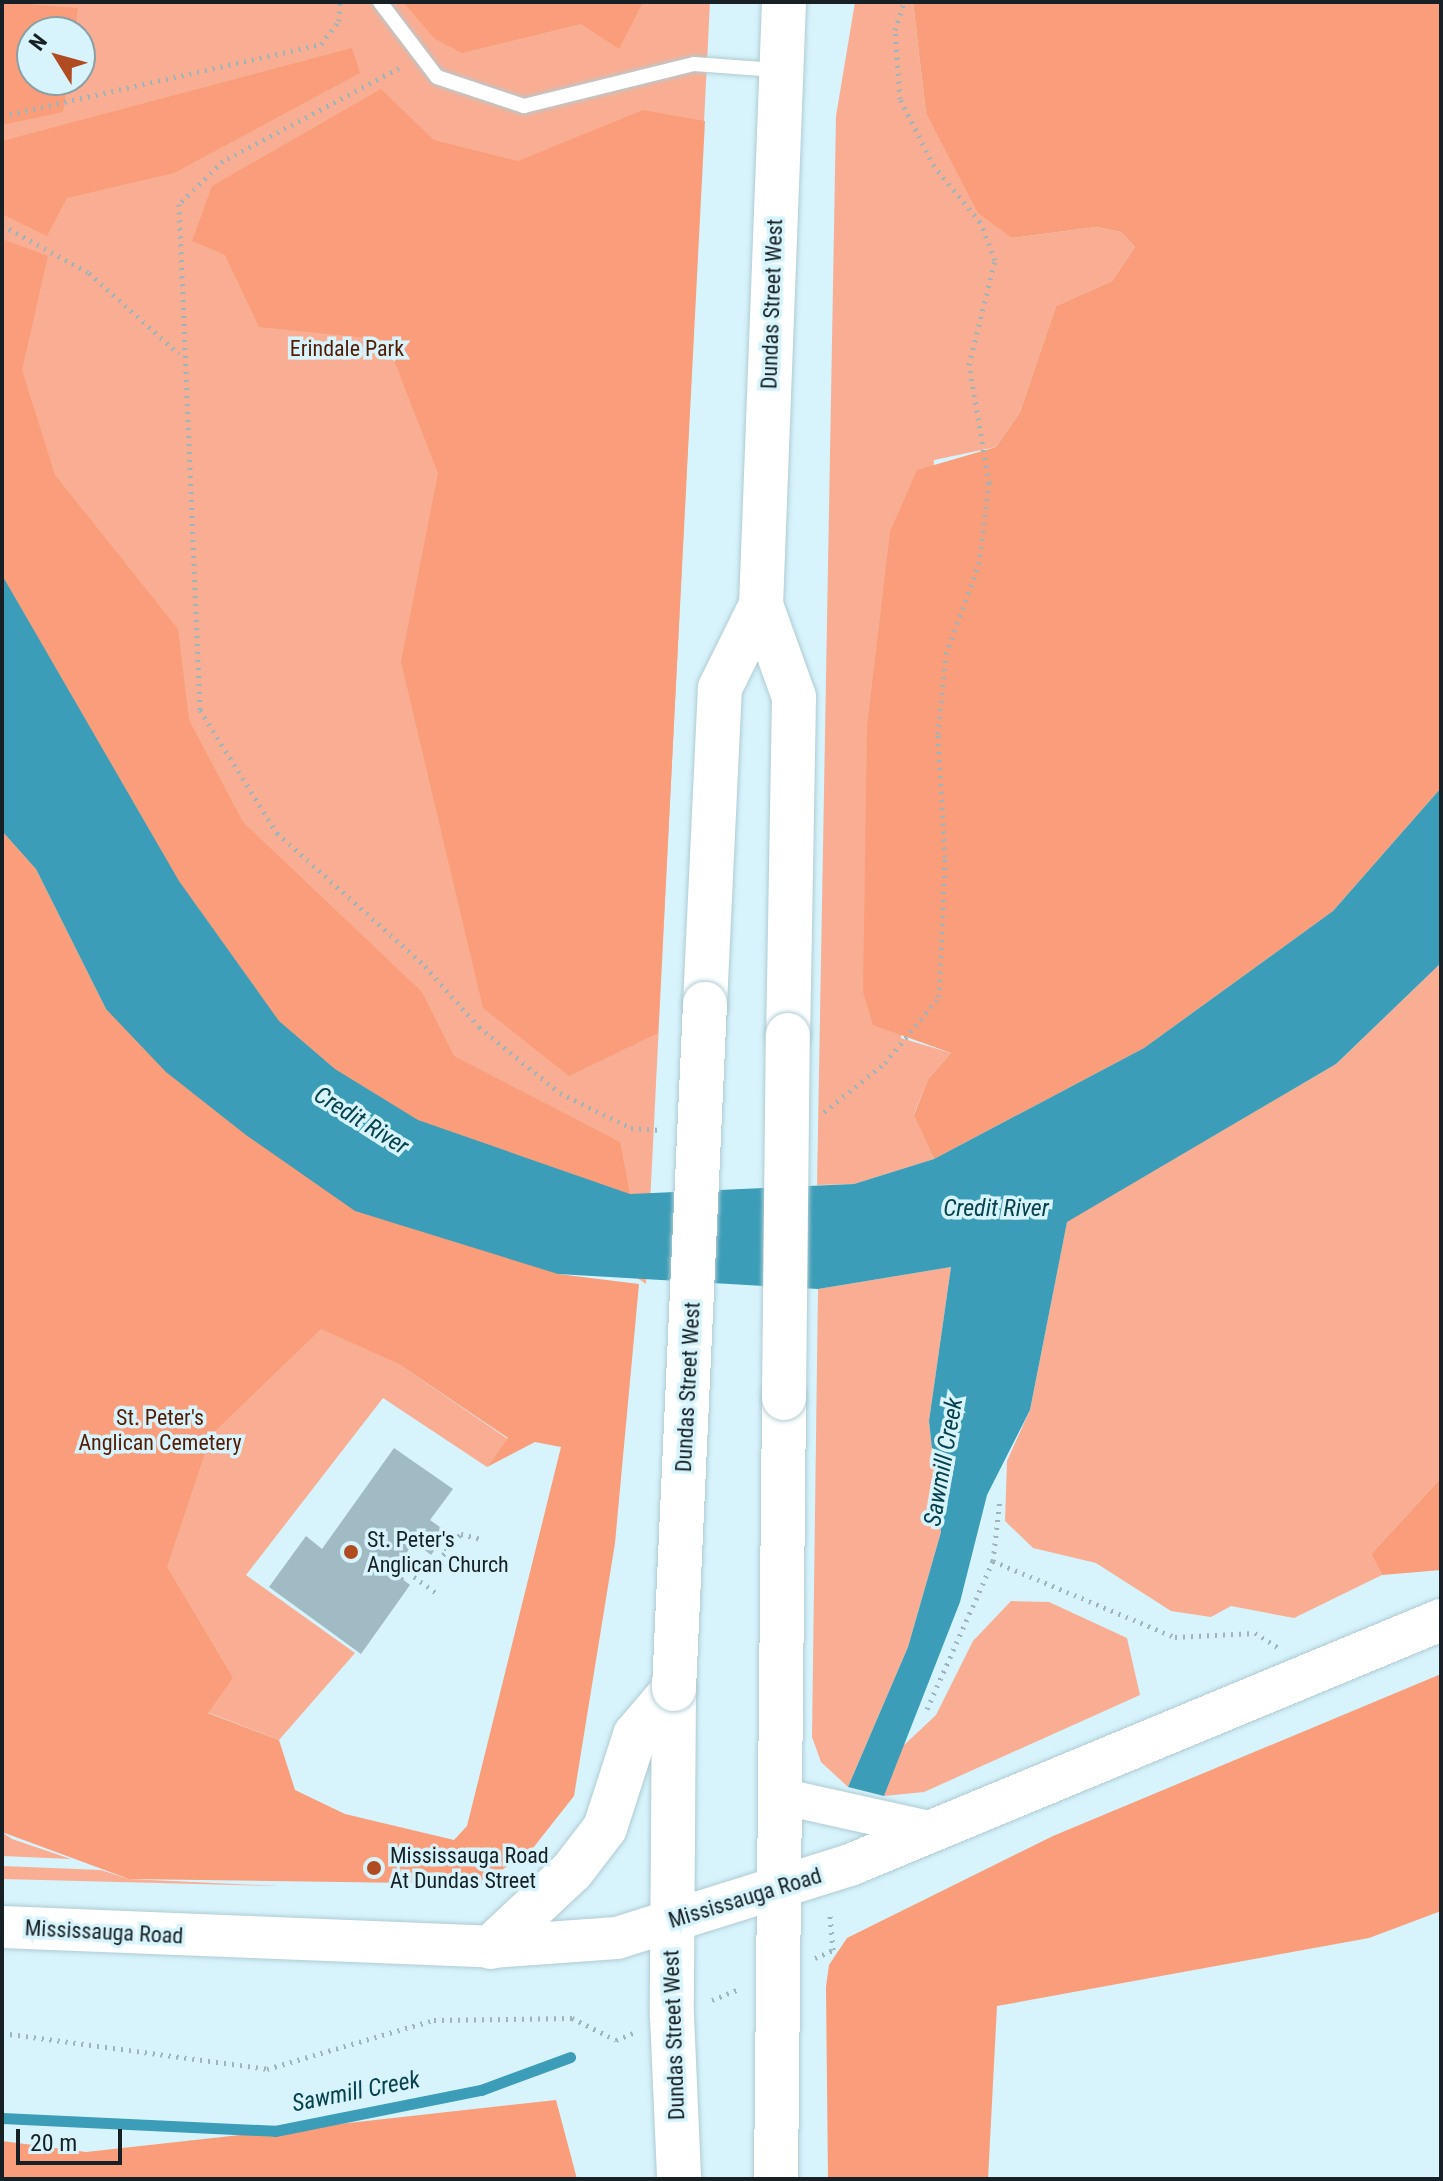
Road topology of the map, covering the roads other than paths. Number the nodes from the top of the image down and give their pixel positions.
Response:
1 (380, 2) edge
2 (784, 2) edge
3 (781, 70) junction
4 (761, 605) junction
5 (1441, 1620) edge
6 (674, 1689) junction
7 (780, 1796) junction
8 (933, 1830) junction
9 (778, 1887) junction
10 (671, 1921) junction
11 (2, 1927) edge
12 (491, 1947) junction
13 (679, 2179) edge
14 (776, 2179) edge

1 - 3 lane
2 - 3 main road, Dundas Street West
3 - 4 main road, Dundas Street West
4 - 6 main road, Dundas Street West, bridge
4 - 7 main road, Dundas Street West, bridge
5 - 8 main road, Mississauga Road
6 - 10 main road, Dundas Street West
6 - 12 main road
7 - 8 street
7 - 9 main road, Dundas Street West
8 - 9 main road, Mississauga Road
9 - 10 main road, Mississauga Road
9 - 14 main road, Dundas Street West
10 - 12 main road, Mississauga Road
10 - 13 main road, Dundas Street West
11 - 12 main road, Mississauga Road

